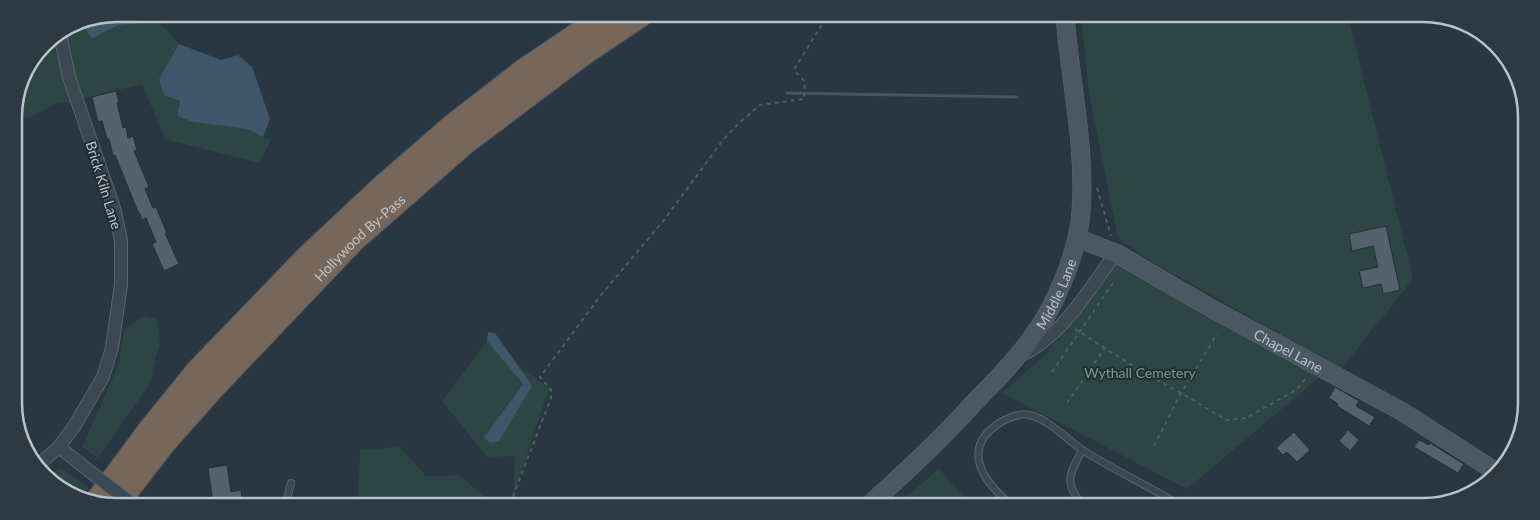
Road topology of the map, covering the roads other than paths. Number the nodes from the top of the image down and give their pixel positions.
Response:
1 (1066, 22) edge
2 (596, 23) edge
3 (629, 23) edge
4 (62, 41) edge
5 (1077, 238) junction
6 (1116, 253) junction
7 (1017, 358) junction
8 (59, 447) junction
9 (1082, 450) junction
10 (43, 461) edge
11 (1491, 468) edge
12 (291, 483) dead end
13 (101, 496) edge
14 (877, 497) edge
15 (1002, 497) edge
16 (1076, 497) edge
17 (1167, 497) edge
18 (121, 498) edge
19 (124, 498) edge
20 (287, 498) edge

1 - 5 street, Middle Lane
2 - 13 highway, Hollywood By-Pass
3 - 18 highway, Hollywood By-Pass
4 - 8 street, Brick Kiln Lane
5 - 6 street, Chapel Lane
5 - 7 street, Middle Lane
6 - 7 street
6 - 11 street, Chapel Lane
7 - 14 street, Middle Lane
8 - 10 street, Brick Kiln Lane
8 - 19 street, bridge
9 - 15 lane
9 - 16 lane
9 - 17 lane
12 - 20 lane

